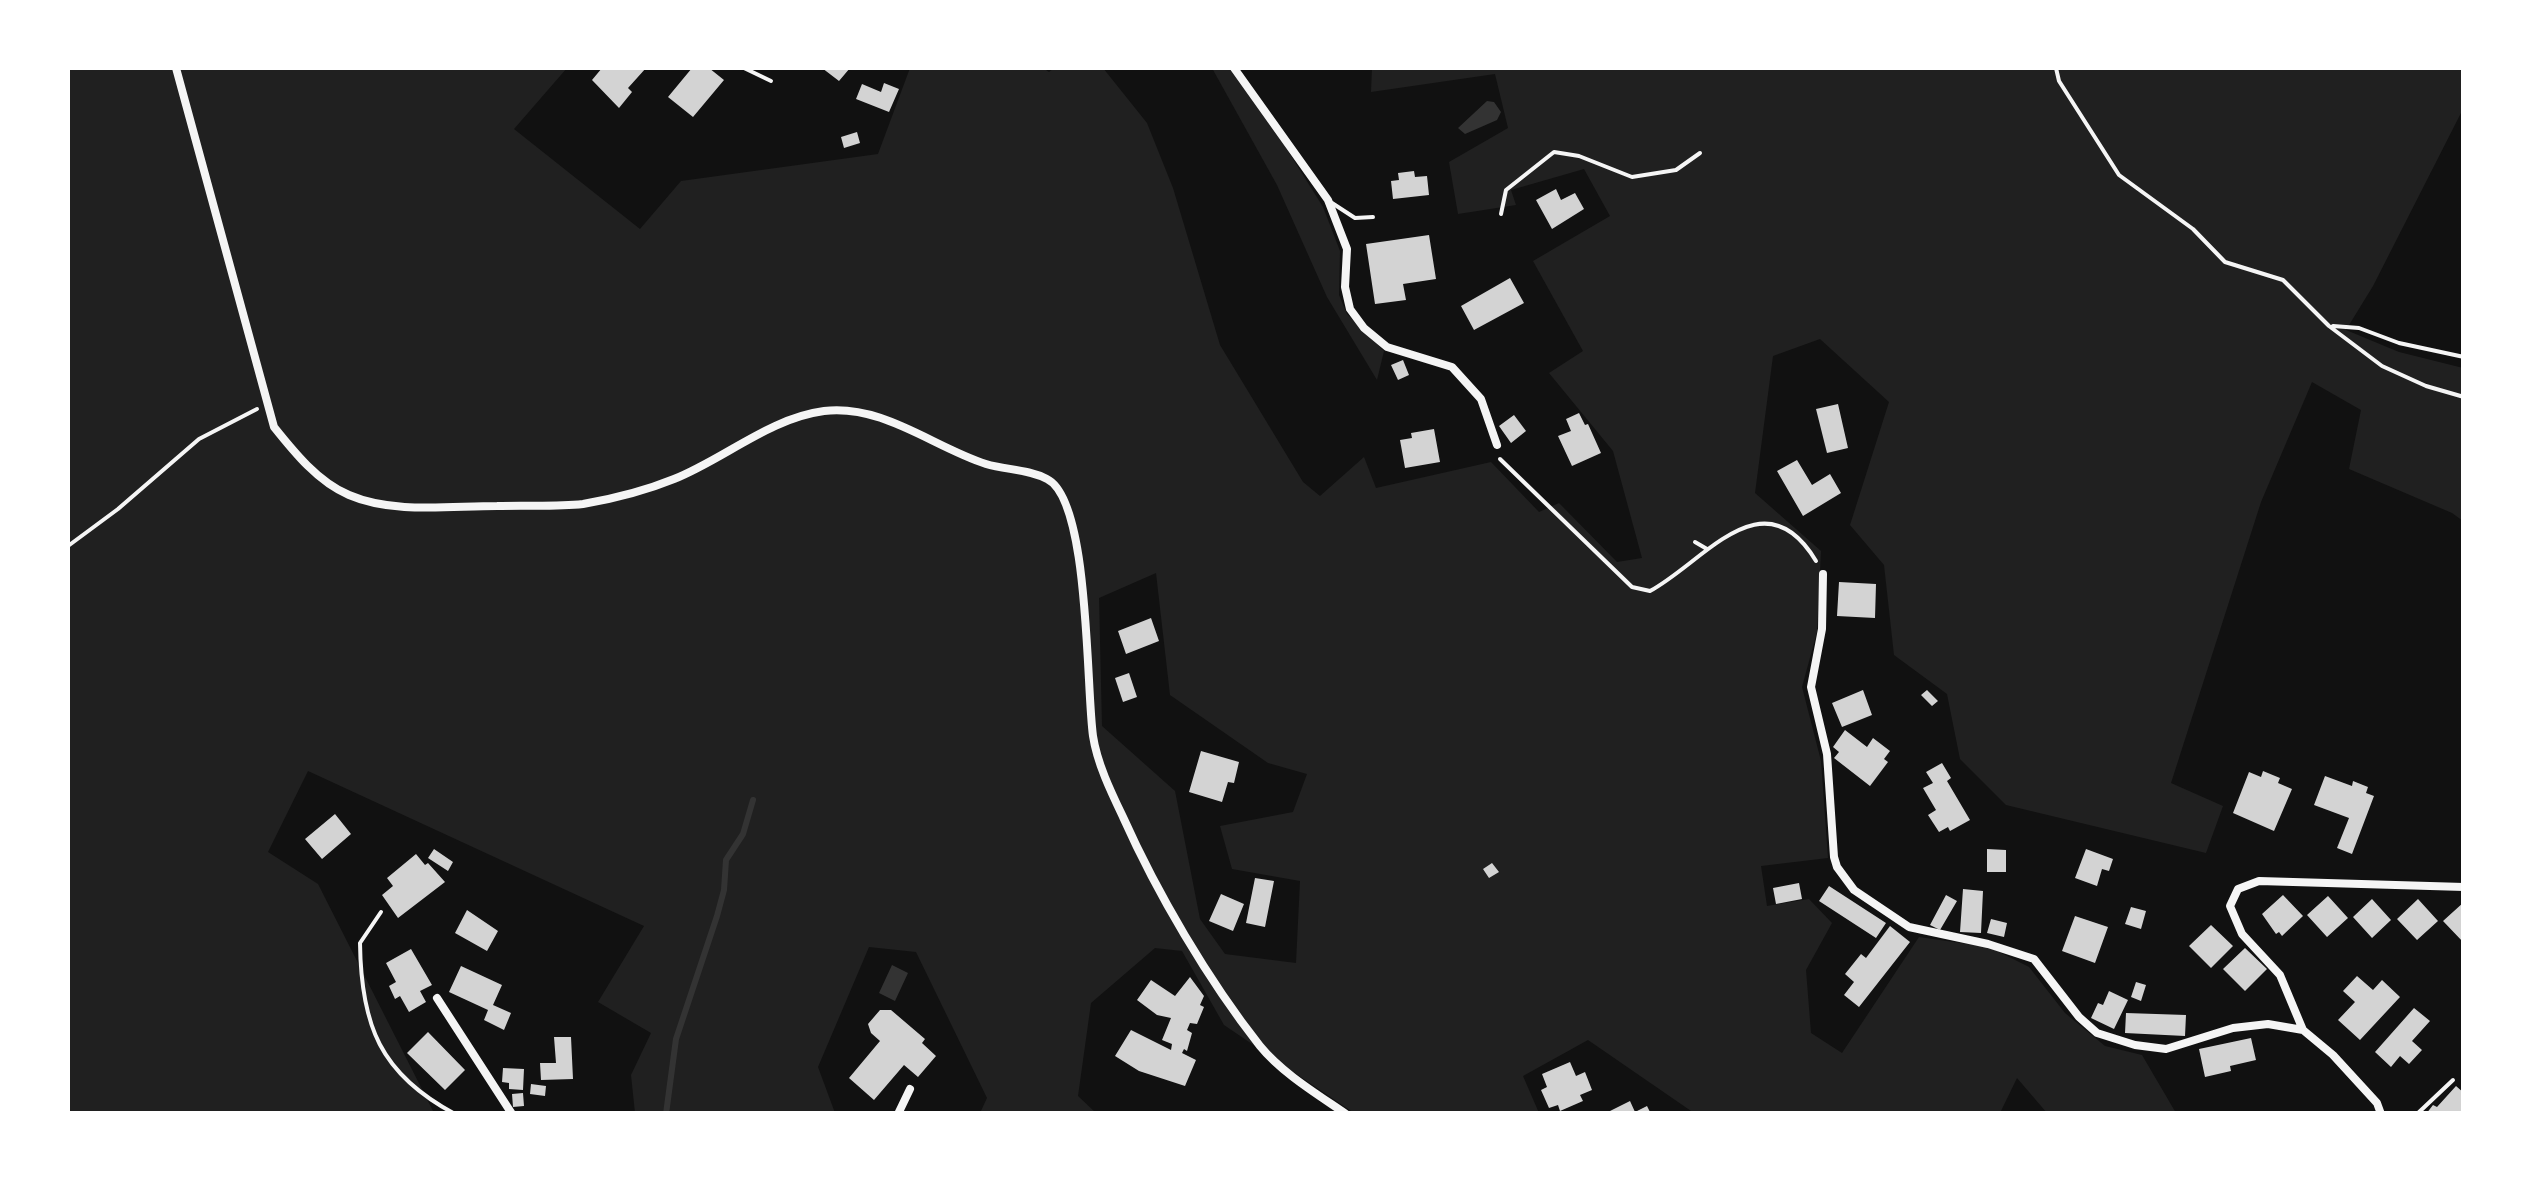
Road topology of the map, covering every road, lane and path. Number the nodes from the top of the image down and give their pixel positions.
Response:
1 (176, 68) edge
2 (744, 68) edge
3 (1234, 68) edge
4 (2056, 68) edge
5 (771, 81) dead end
6 (1700, 154) dead end
7 (1328, 200) junction
8 (1501, 214) dead end
9 (1372, 217) dead end
10 (2329, 326) junction
11 (2464, 356) edge
12 (2464, 397) edge
13 (266, 406) junction
14 (1497, 445) joint
15 (1696, 542) dead end
16 (68, 546) edge
17 (1707, 549) junction
18 (1823, 574) joint
19 (2464, 887) edge
20 (381, 912) dead end
21 (438, 998) dead end
22 (2303, 1030) junction
23 (2453, 1080) dead end
24 (910, 1089) dead end
25 (455, 1114) edge
26 (512, 1114) edge
27 (898, 1114) edge
28 (1346, 1114) edge
29 (2382, 1114) edge
30 (2416, 1114) edge

1 - 13 street
2 - 5 lane
3 - 7 street
4 - 10 path
6 - 8 path
7 - 9 lane
7 - 14 street
10 - 11 path
10 - 12 path
13 - 16 path
13 - 28 street
14 - 17 path
15 - 17 path
17 - 18 path
18 - 22 street
19 - 22 street
20 - 25 lane
21 - 26 street
22 - 29 street
23 - 30 lane
24 - 27 street

